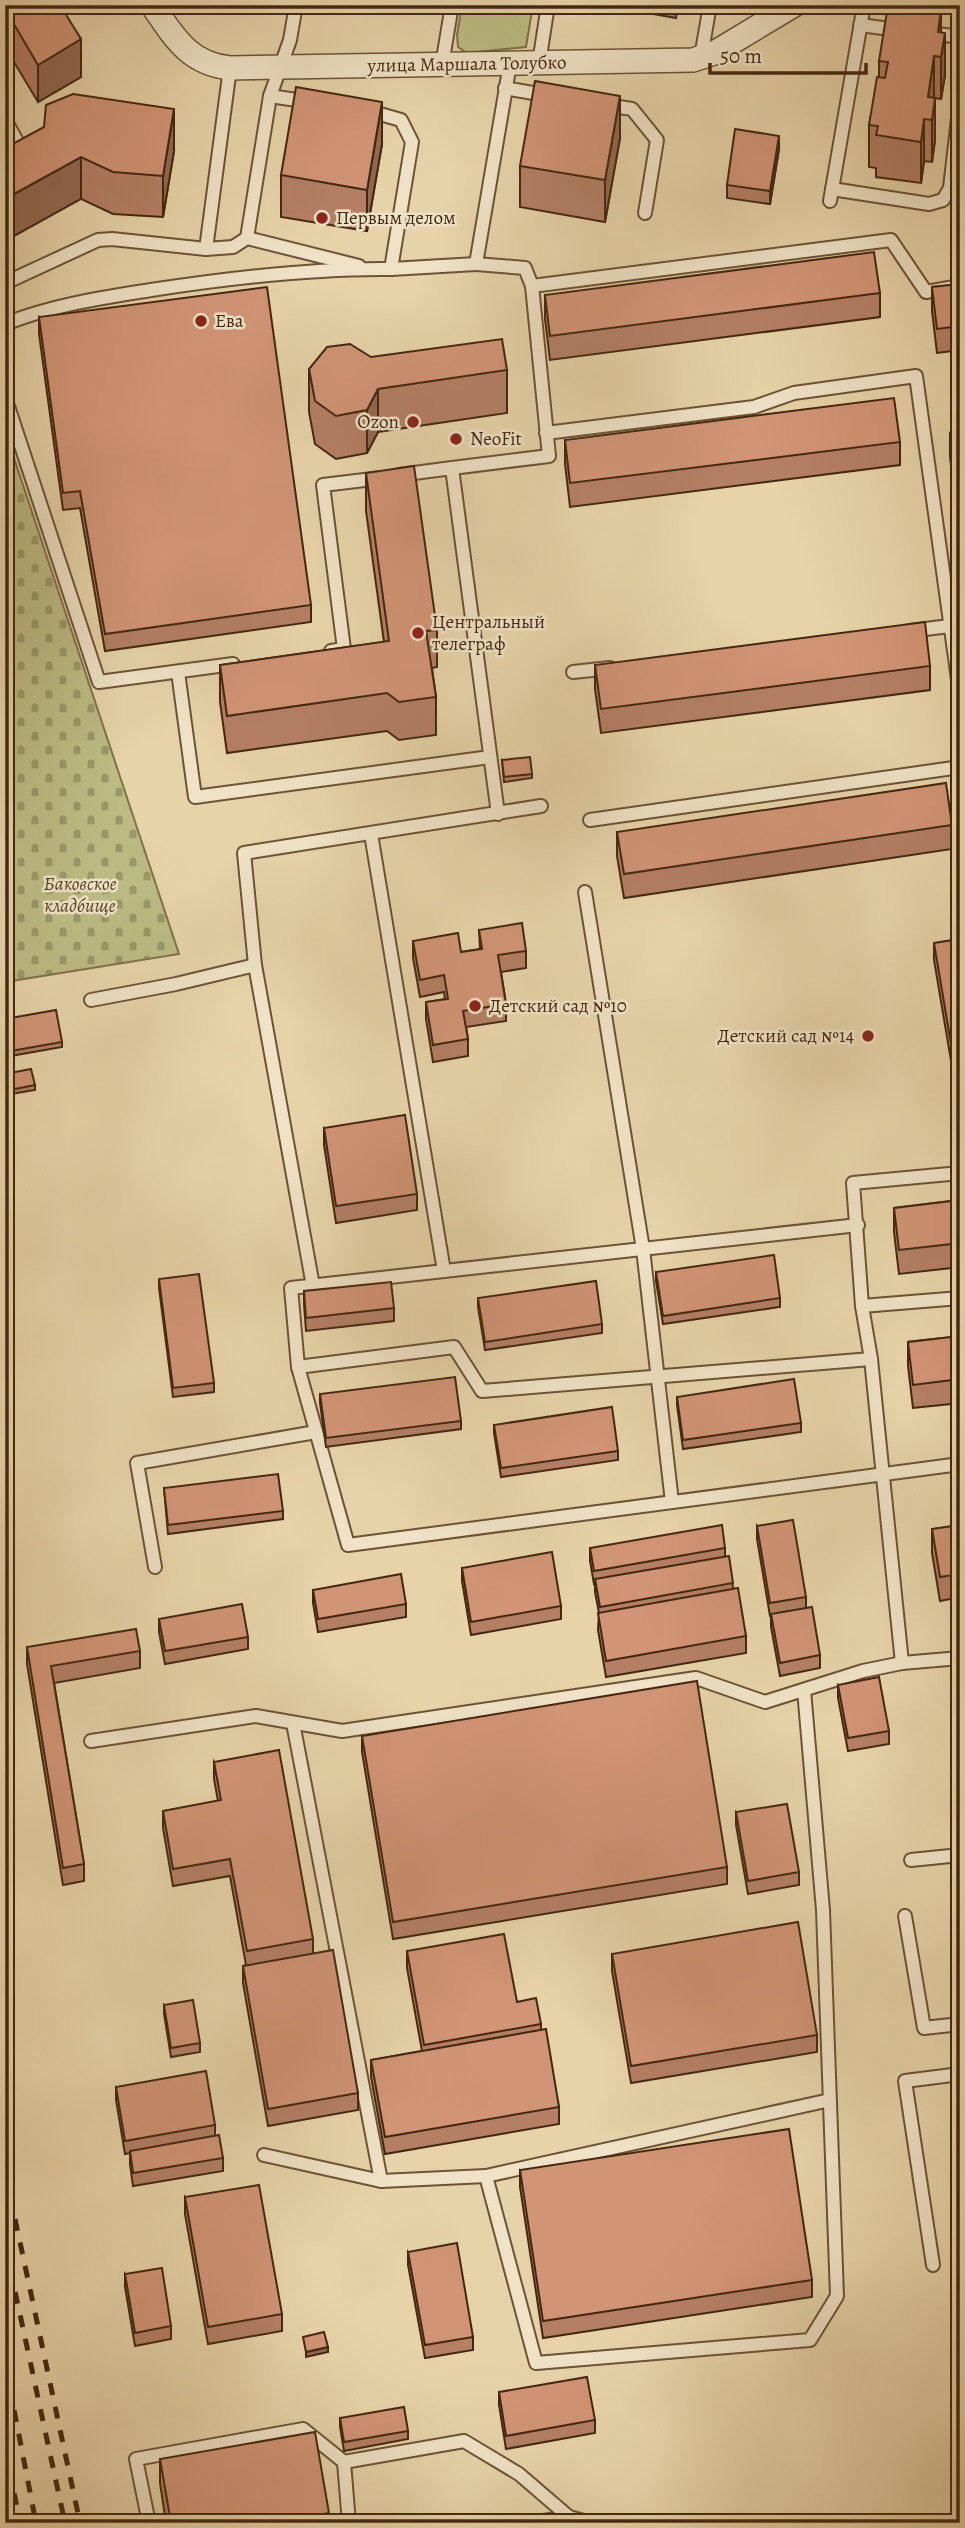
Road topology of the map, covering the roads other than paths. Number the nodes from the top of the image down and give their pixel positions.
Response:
1 (152, 5) edge
2 (296, 5) edge
3 (452, 5) edge
4 (548, 5) edge
5 (710, 5) edge
6 (794, 5) edge
7 (864, 5) edge
8 (860, 25) junction
9 (960, 37) edge
10 (701, 57) junction
11 (538, 63) junction
12 (510, 64) junction
13 (442, 65) junction
14 (280, 67) junction
15 (230, 68) junction
16 (505, 88) junction
17 (270, 96) junction
18 (569, 99) edge
19 (960, 101) edge
20 (321, 103) edge
21 (594, 103) edge
22 (347, 107) edge
23 (5, 120) edge
24 (5, 154) edge
25 (645, 214) dead end
26 (247, 237) junction
27 (206, 249) junction
28 (477, 264) junction
29 (370, 269) junction
30 (391, 269) junction
31 (5, 283) edge
32 (532, 286) junction
33 (960, 286) edge
34 (5, 324) edge
35 (5, 397) edge
36 (546, 433) junction
37 (452, 468) junction
38 (950, 626) junction
39 (897, 633) edge
40 (317, 653) edge
41 (247, 662) edge
42 (627, 666) edge
43 (178, 671) junction
44 (573, 672) dead end
45 (960, 694) edge
46 (490, 757) junction
47 (960, 767) edge
48 (541, 806) dead end
49 (498, 814) junction
50 (590, 820) dead end
51 (371, 834) junction
52 (585, 891) dead end
53 (255, 965) junction
54 (91, 1000) dead end
55 (960, 1173) edge
56 (858, 1225) junction
57 (643, 1249) junction
58 (444, 1271) junction
59 (313, 1286) junction
60 (960, 1298) edge
61 (862, 1306) junction
62 (871, 1359) junction
63 (298, 1367) junction
64 (658, 1376) junction
65 (316, 1432) junction
66 (960, 1464) edge
67 (883, 1473) junction
68 (673, 1502) junction
69 (155, 1567) dead end
70 (960, 1658) edge
71 (902, 1663) junction
72 (804, 1690) junction
73 (293, 1723) junction
74 (91, 1741) dead end
75 (960, 1855) edge
76 (911, 1860) dead end
77 (905, 1916) dead end
78 (960, 2024) edge
79 (960, 2074) edge
80 (830, 2100) junction
81 (264, 2155) dead end
82 (486, 2176) junction
83 (381, 2181) junction
84 (933, 2265) dead end
85 (344, 2462) junction
86 (569, 2517) junction
87 (149, 2523) edge
88 (349, 2523) edge
89 (530, 2523) edge
90 (591, 2523) edge

1 - 15 street, улица Маршала Толубко
2 - 14 lane
3 - 13 lane
4 - 11 lane
5 - 10 lane
6 - 10 street, улица Маршала Толубко
7 - 8 lane
8 - 9 lane
8 - 19 lane
10 - 11 street, улица Маршала Толубко
11 - 12 street, улица Маршала Толубко
12 - 13 street, улица Маршала Толубко
12 - 16 lane
13 - 14 street, улица Маршала Толубко
14 - 15 street, улица Маршала Толубко
14 - 17 lane
15 - 27 lane
16 - 18 lane
16 - 28 lane
17 - 20 lane
17 - 26 lane
21 - 25 lane
22 - 30 lane
23 - 24 lane
26 - 27 lane
26 - 29 lane
27 - 31 lane
28 - 30 lane
28 - 32 lane
29 - 30 lane
29 - 34 lane
32 - 33 lane
32 - 36 lane
35 - 43 lane
36 - 37 lane
36 - 38 lane
37 - 40 lane
37 - 46 lane
38 - 39 lane
38 - 45 lane
41 - 43 lane
42 - 44 lane
43 - 46 lane
46 - 49 lane
47 - 50 lane
48 - 49 lane
49 - 51 lane
51 - 53 lane
51 - 58 lane
52 - 57 lane
53 - 54 lane
53 - 59 lane
55 - 56 lane
56 - 57 lane
56 - 61 lane
57 - 58 lane
57 - 64 lane
58 - 59 lane
59 - 63 lane
60 - 61 lane
61 - 62 lane
62 - 64 lane
62 - 67 lane
63 - 64 lane
63 - 65 lane
64 - 68 lane
65 - 68 lane
65 - 69 lane
66 - 67 lane
67 - 68 lane
67 - 71 lane
70 - 71 lane
71 - 72 lane
72 - 73 lane
72 - 80 lane
73 - 74 lane
73 - 83 lane
75 - 76 lane
77 - 78 lane
79 - 84 lane
80 - 82 lane
80 - 82 lane
81 - 83 lane
82 - 83 lane
85 - 86 lane
85 - 87 lane
85 - 88 lane
86 - 89 lane
86 - 90 lane

